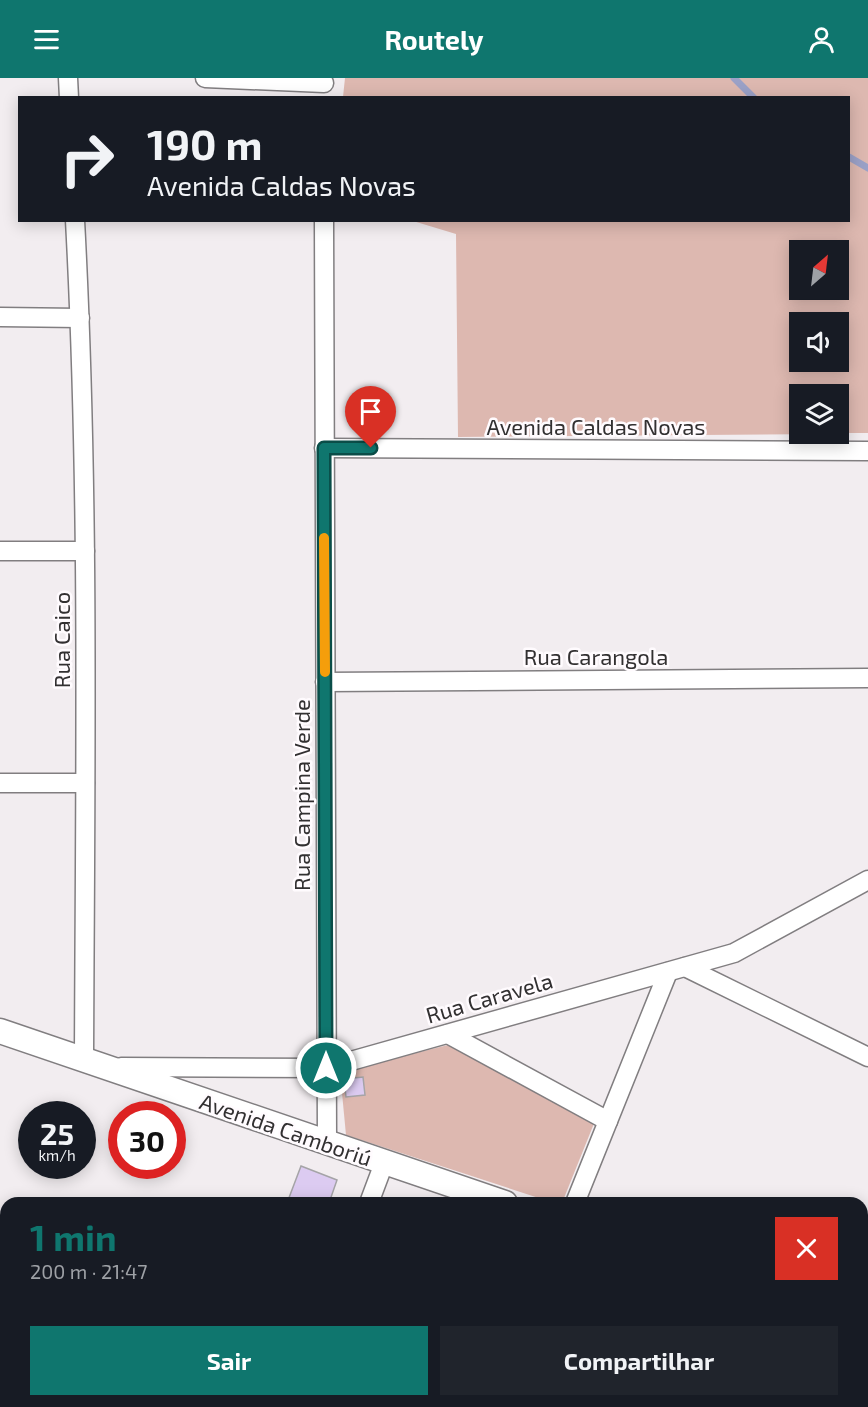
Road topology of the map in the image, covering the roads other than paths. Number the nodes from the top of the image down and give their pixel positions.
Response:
1 (68, 78) edge
2 (205, 78) edge
3 (324, 86) edge
4 (69, 96) edge
5 (75, 222) edge
6 (324, 222) edge
7 (0, 317) edge
8 (80, 318) junction
9 (324, 448) junction
10 (868, 451) edge
11 (0, 551) edge
12 (85, 551) junction
13 (868, 678) edge
14 (325, 682) junction
15 (0, 783) edge
16 (85, 783) junction
17 (868, 880) edge
18 (676, 969) junction
19 (0, 1031) edge
20 (448, 1034) junction
21 (868, 1058) edge
22 (93, 1064) junction
23 (326, 1068) junction
24 (608, 1121) junction
25 (327, 1142) junction
26 (384, 1163) junction
27 (371, 1197) edge
28 (487, 1197) edge
29 (577, 1197) edge

1 - 4 street
2 - 3 street
5 - 8 street, Rua Caico
6 - 9 street, Rua Campina Verde
7 - 8 street
8 - 12 street, Rua Caico
9 - 10 street, Avenida Caldas Novas
9 - 14 street, Rua Campina Verde
11 - 12 street
12 - 16 street, Rua Caico
13 - 14 street, Rua Carangola
14 - 23 street, Rua Campina Verde
15 - 16 street
16 - 22 street, Rua Caico
17 - 18 street, Rua Caravela
18 - 20 street, Rua Caravela
18 - 21 street
18 - 24 street
19 - 22 street, Avenida Camboriú
20 - 23 street, Rua Caravela
20 - 24 street
22 - 23 street, Rua Caravela
22 - 25 street, Avenida Camboriú
23 - 25 street, Rua Campina Verde
24 - 29 street
25 - 26 street, Avenida Camboriú
26 - 27 street
26 - 28 street, Avenida Camboriú

